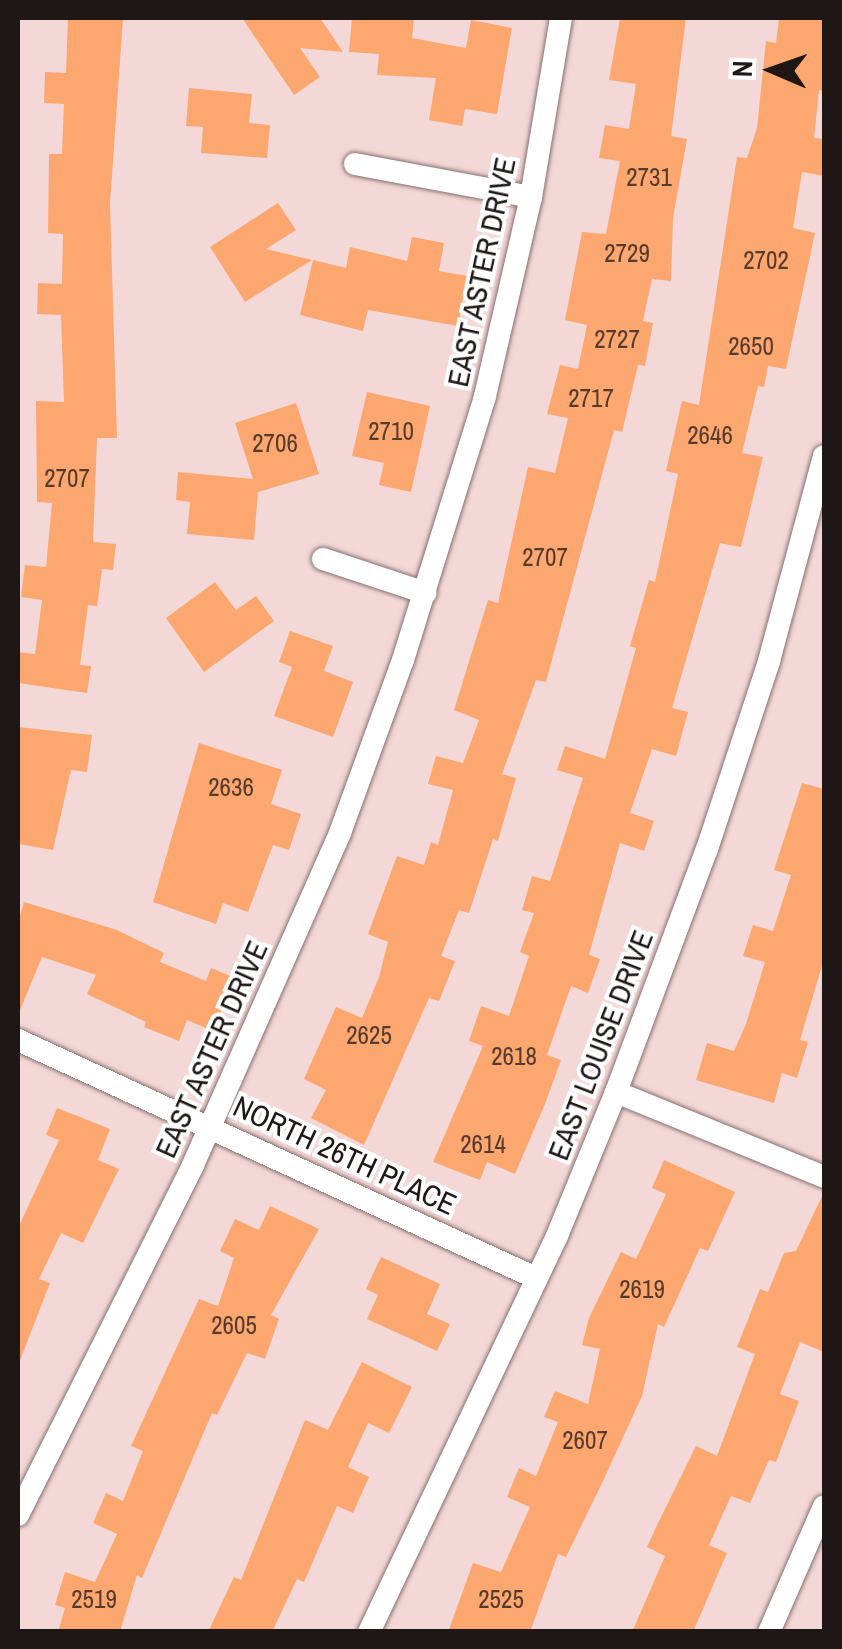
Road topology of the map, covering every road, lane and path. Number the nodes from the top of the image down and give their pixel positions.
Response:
1 (561, 18) edge
2 (354, 164) dead end
3 (530, 197) junction
4 (824, 456) edge
5 (323, 559) dead end
6 (426, 593) junction
7 (18, 1040) edge
8 (616, 1092) junction
9 (211, 1125) junction
10 (824, 1177) edge
11 (536, 1278) junction
12 (824, 1506) edge
13 (18, 1515) edge
14 (368, 1632) edge
15 (769, 1632) edge

1 - 3 street, EAST ASTER DRIVE
2 - 3 street
3 - 6 street, EAST ASTER DRIVE
4 - 8 street, EAST LOUISE DRIVE
5 - 6 street
6 - 9 street, EAST ASTER DRIVE
7 - 9 street, NORTH 26TH PLACE
8 - 10 street
8 - 11 street, EAST LOUISE DRIVE
9 - 11 street, NORTH 26TH PLACE
9 - 13 street, EAST ASTER DRIVE
11 - 14 street, EAST LOUISE DRIVE
12 - 15 street

